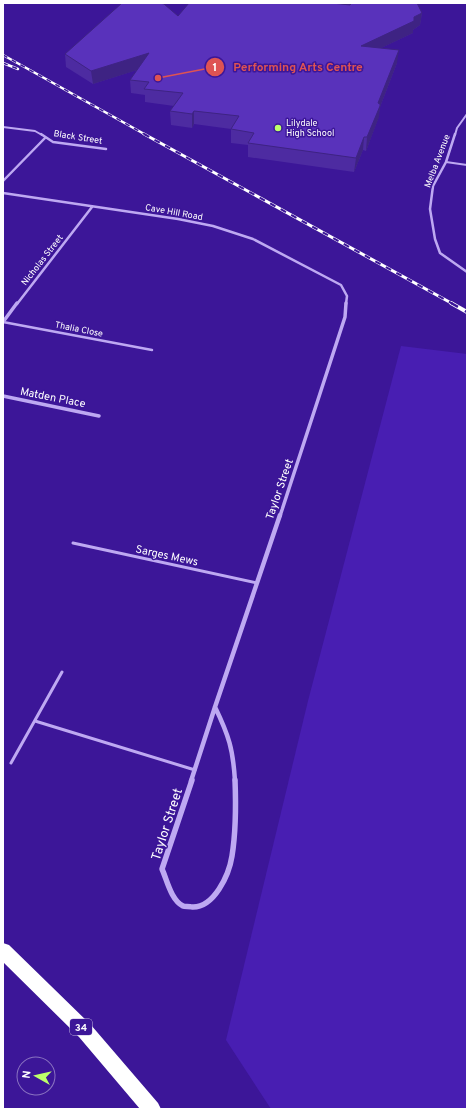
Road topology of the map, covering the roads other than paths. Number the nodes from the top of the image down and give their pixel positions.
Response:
1 (467, 114) edge
2 (3, 127) edge
3 (45, 138) junction
4 (106, 149) dead end
5 (446, 162) junction
6 (467, 165) edge
7 (3, 181) edge
8 (3, 193) edge
9 (92, 207) junction
10 (467, 272) edge
11 (333, 281) joint
12 (3, 322) edge
13 (152, 350) dead end
14 (3, 396) edge
15 (99, 416) dead end
16 (73, 543) dead end
17 (257, 583) junction
18 (62, 672) dead end
19 (215, 708) junction
20 (35, 721) junction
21 (11, 763) dead end
22 (195, 770) junction
23 (3, 951) edge
24 (152, 1109) edge

1 - 5 street, Melba Avenue
2 - 3 street, Black Street
3 - 4 street, Black Street
3 - 7 street
5 - 6 lane
5 - 10 street, Melba Avenue
8 - 9 street, Cave Hill Road
9 - 11 street, Cave Hill Road
9 - 12 street, Nicholas Street
11 - 17 street, Taylor Street
12 - 13 lane, Thalia Close
14 - 15 street, Matden Place
16 - 17 lane, Sarges Mews
17 - 19 street, Taylor Street
18 - 20 lane
19 - 22 street, Taylor Street
19 - 22 street, Taylor Street
20 - 21 lane
20 - 22 lane
23 - 24 highway, 34

